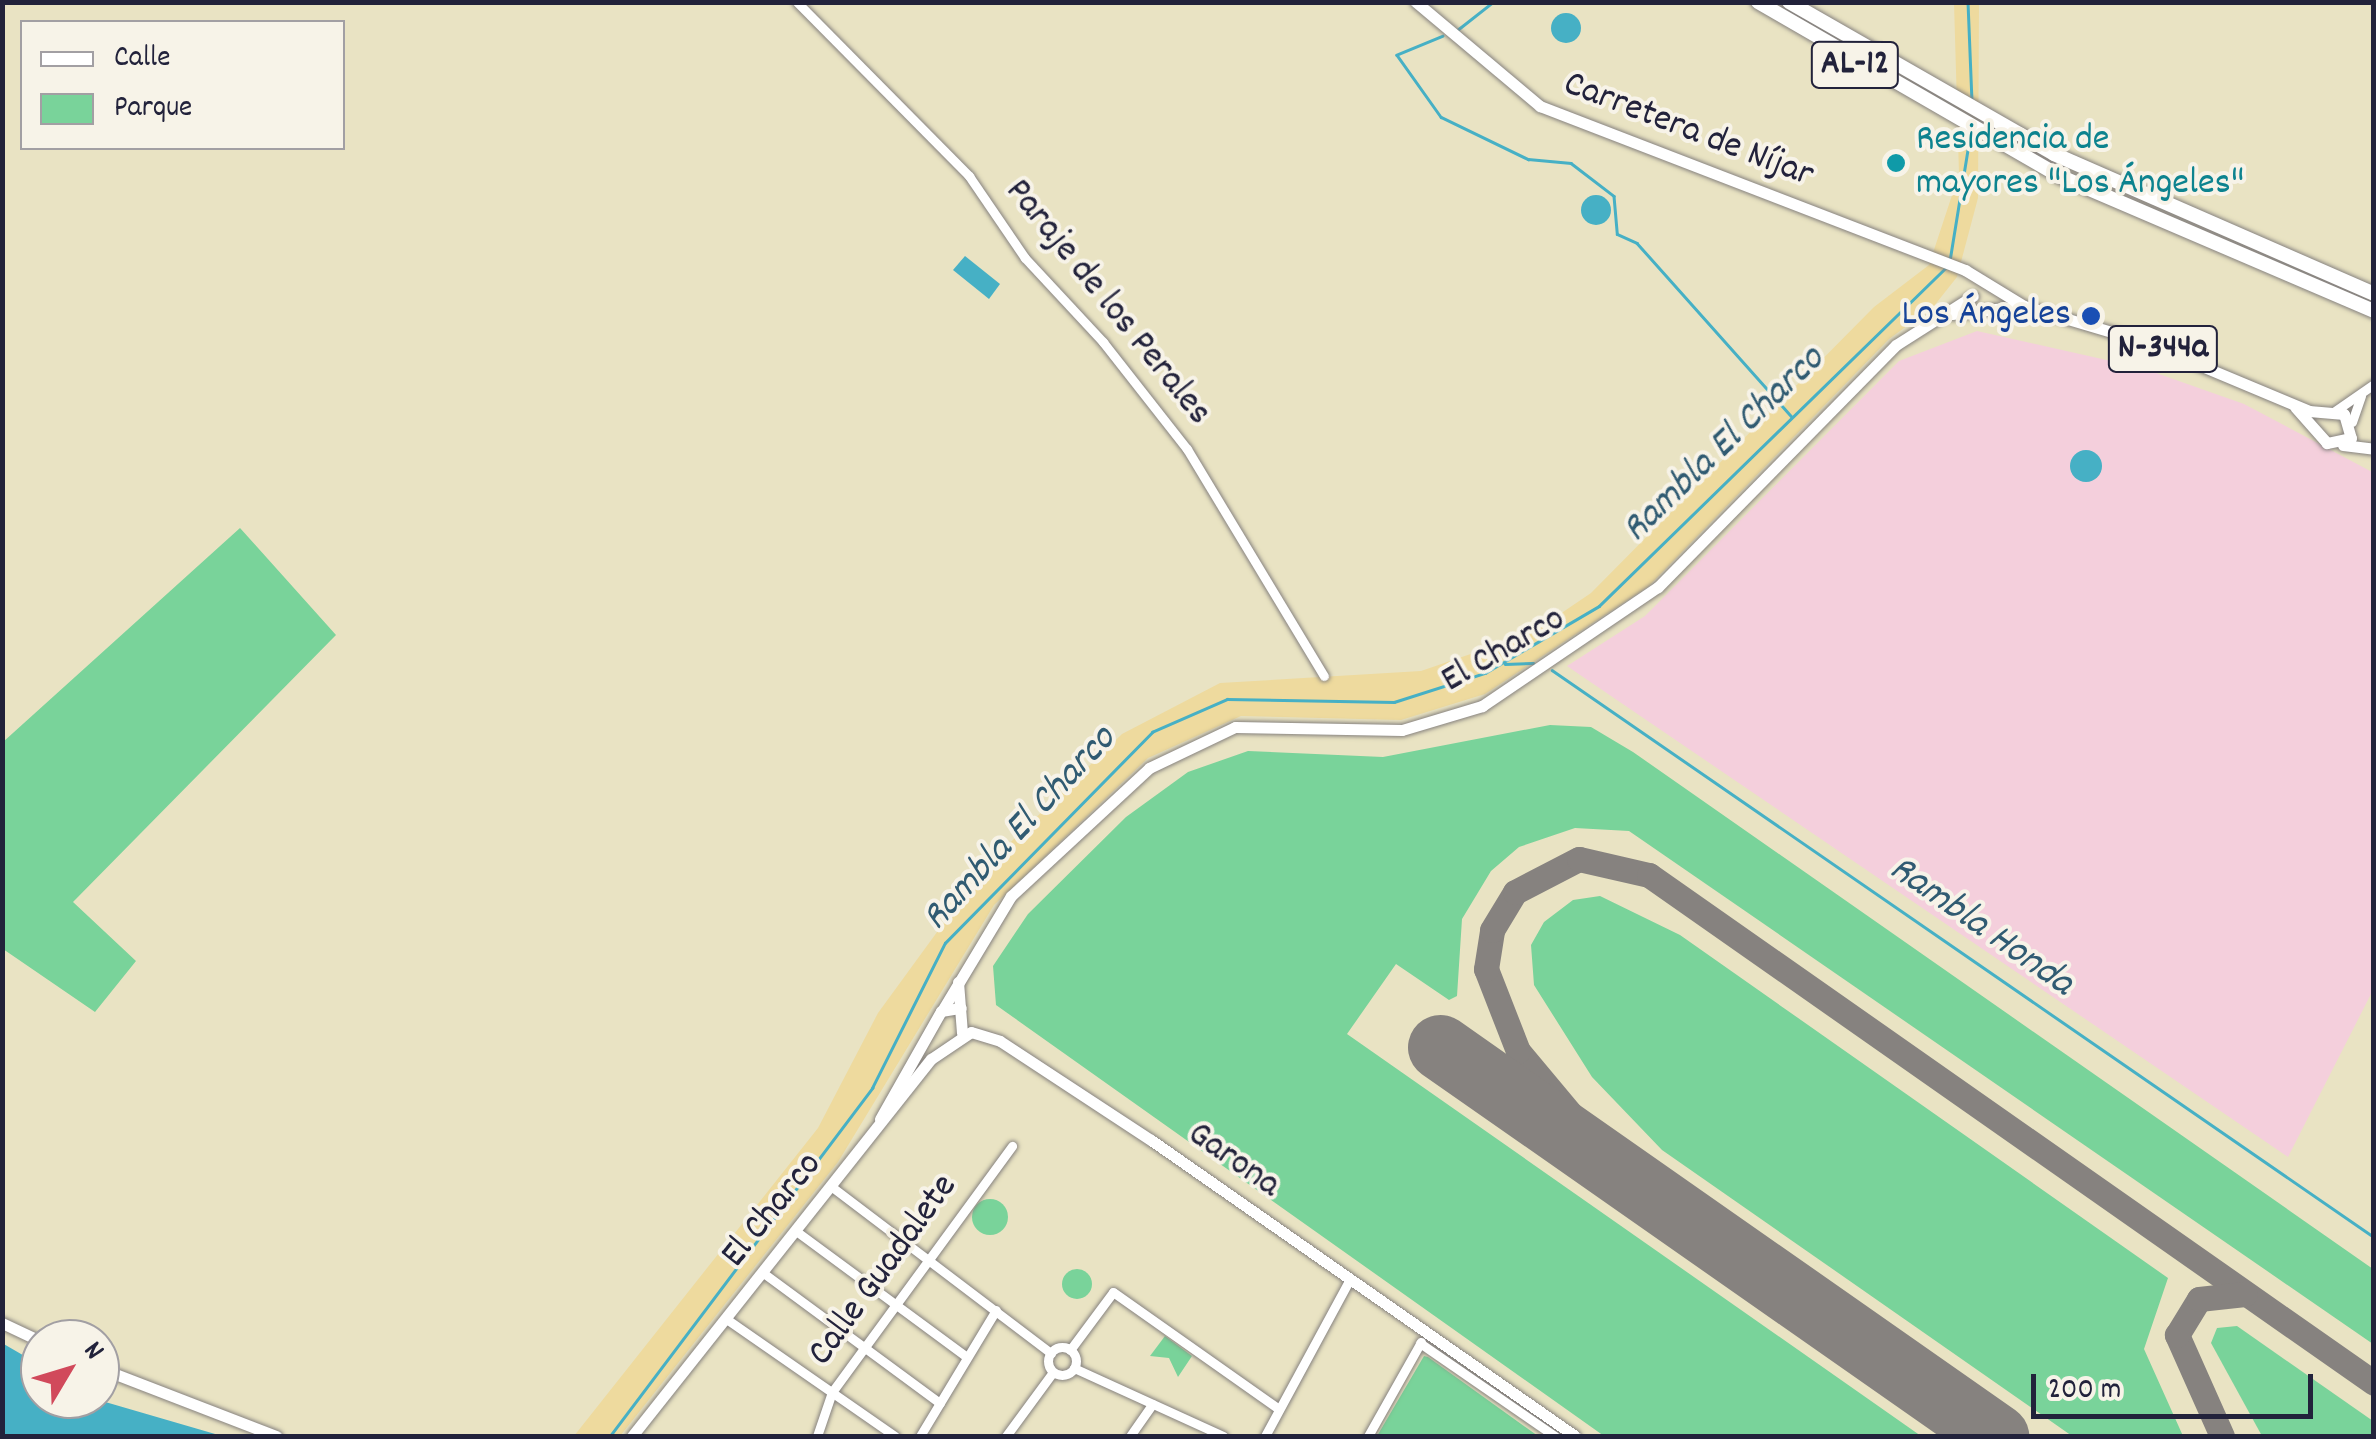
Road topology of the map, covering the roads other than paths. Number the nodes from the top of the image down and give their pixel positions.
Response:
1 (797, 2) edge
2 (1416, 2) edge
3 (1758, 2) edge
4 (1789, 2) edge
5 (1965, 270) junction
6 (1989, 282) junction
7 (1974, 294) junction
8 (2004, 294) junction
9 (2374, 294) edge
10 (2024, 306) junction
11 (1999, 310) junction
12 (1980, 311) junction
13 (2374, 311) edge
14 (1943, 316) junction
15 (2374, 384) edge
16 (2362, 394) junction
17 (2295, 406) junction
18 (2330, 413) junction
19 (2352, 424) junction
20 (2319, 431) junction
21 (2343, 445) junction
22 (2374, 448) edge
23 (1324, 676) dead end
24 (958, 980) junction
25 (962, 1009) junction
26 (941, 1013) junction
27 (959, 1034) junction
28 (1000, 1040) junction
29 (867, 1142) junction
30 (1012, 1146) dead end
31 (832, 1187) junction
32 (796, 1230) junction
33 (928, 1259) junction
34 (762, 1272) junction
35 (1350, 1279) junction
36 (895, 1304) junction
37 (996, 1310) junction
38 (1405, 1316) junction
39 (725, 1318) junction
40 (1430, 1334) junction
41 (1420, 1343) junction
42 (864, 1347) junction
43 (1070, 1350) junction
44 (1051, 1353) junction
45 (967, 1356) junction
46 (1074, 1368) junction
47 (1054, 1372) junction
48 (120, 1376) edge
49 (832, 1392) junction
50 (940, 1403) junction
51 (1152, 1404) junction
52 (1279, 1410) junction
53 (1203, 1432) edge
54 (636, 1435) edge
55 (276, 1436) edge
56 (817, 1436) edge
57 (895, 1436) edge
58 (920, 1436) edge
59 (1006, 1436) edge
60 (1130, 1436) edge
61 (1223, 1436) edge
62 (1265, 1436) edge
63 (1368, 1436) edge
64 (1554, 1436) edge
65 (1575, 1436) edge

1 - 23 street, Paraje de los Perales
2 - 5 main road, Carretera de Níjar / N-344a
3 - 13 highway, AL-12
4 - 9 highway, AL-12
5 - 6 main road, Carretera de Níjar / N-344a
5 - 7 main road
6 - 7 main road
6 - 8 main road, Carretera de Níjar / N-344a
7 - 12 main road
7 - 14 main road, El Charco
8 - 10 main road, Carretera de Níjar / N-344a
8 - 11 main road
10 - 11 main road, Carretera de Níjar / N-344a
10 - 17 main road, Carretera de Níjar / N-344a
11 - 12 main road, Carretera de Níjar / N-344a
12 - 14 main road, Carretera de Níjar
14 - 24 main road, El Charco
15 - 16 street
16 - 18 street
16 - 19 street
17 - 18 main road, Carretera de Níjar / N-344a
17 - 20 main road, Carretera de Níjar / N-344a
18 - 19 main road, Carretera de Níjar / N-344a
18 - 20 main road
19 - 21 main road
19 - 22 main road, Carretera de Níjar / N-344a
20 - 21 main road, Carretera de Níjar / N-344a
21 - 22 main road, Carretera de Níjar / N-344a
24 - 25 main road
24 - 26 main road, El Charco
25 - 26 main road
25 - 27 main road
25 - 28 main road, Garona
26 - 27 main road
26 - 29 main road, El Charco
27 - 28 main road
27 - 29 main road, El Charco
28 - 35 main road, Garona
29 - 31 main road, El Charco
30 - 33 street, Calle Guadalete
31 - 32 main road, El Charco
31 - 33 street
32 - 34 main road, El Charco
32 - 36 street
33 - 36 street, Calle Guadalete
33 - 37 street
34 - 39 main road, El Charco
34 - 42 street
35 - 38 main road, Garona
35 - 52 street
36 - 42 street, Calle Guadalete
36 - 45 street
37 - 44 street
37 - 45 street
38 - 40 main road, Garona
38 - 41 street
39 - 49 street
39 - 54 main road, El Charco
40 - 41 street
40 - 65 main road, Garona
41 - 63 street
41 - 64 street
42 - 49 street, Calle Guadalete
42 - 50 street
43 - 44 street
43 - 46 street
43 - 52 street
44 - 47 street
45 - 50 street
46 - 47 street
46 - 51 street
47 - 59 street
48 - 55 main road
49 - 56 street, Calle Guadalete
49 - 57 street
50 - 58 street
51 - 53 street
51 - 60 street
52 - 62 street
53 - 61 street

